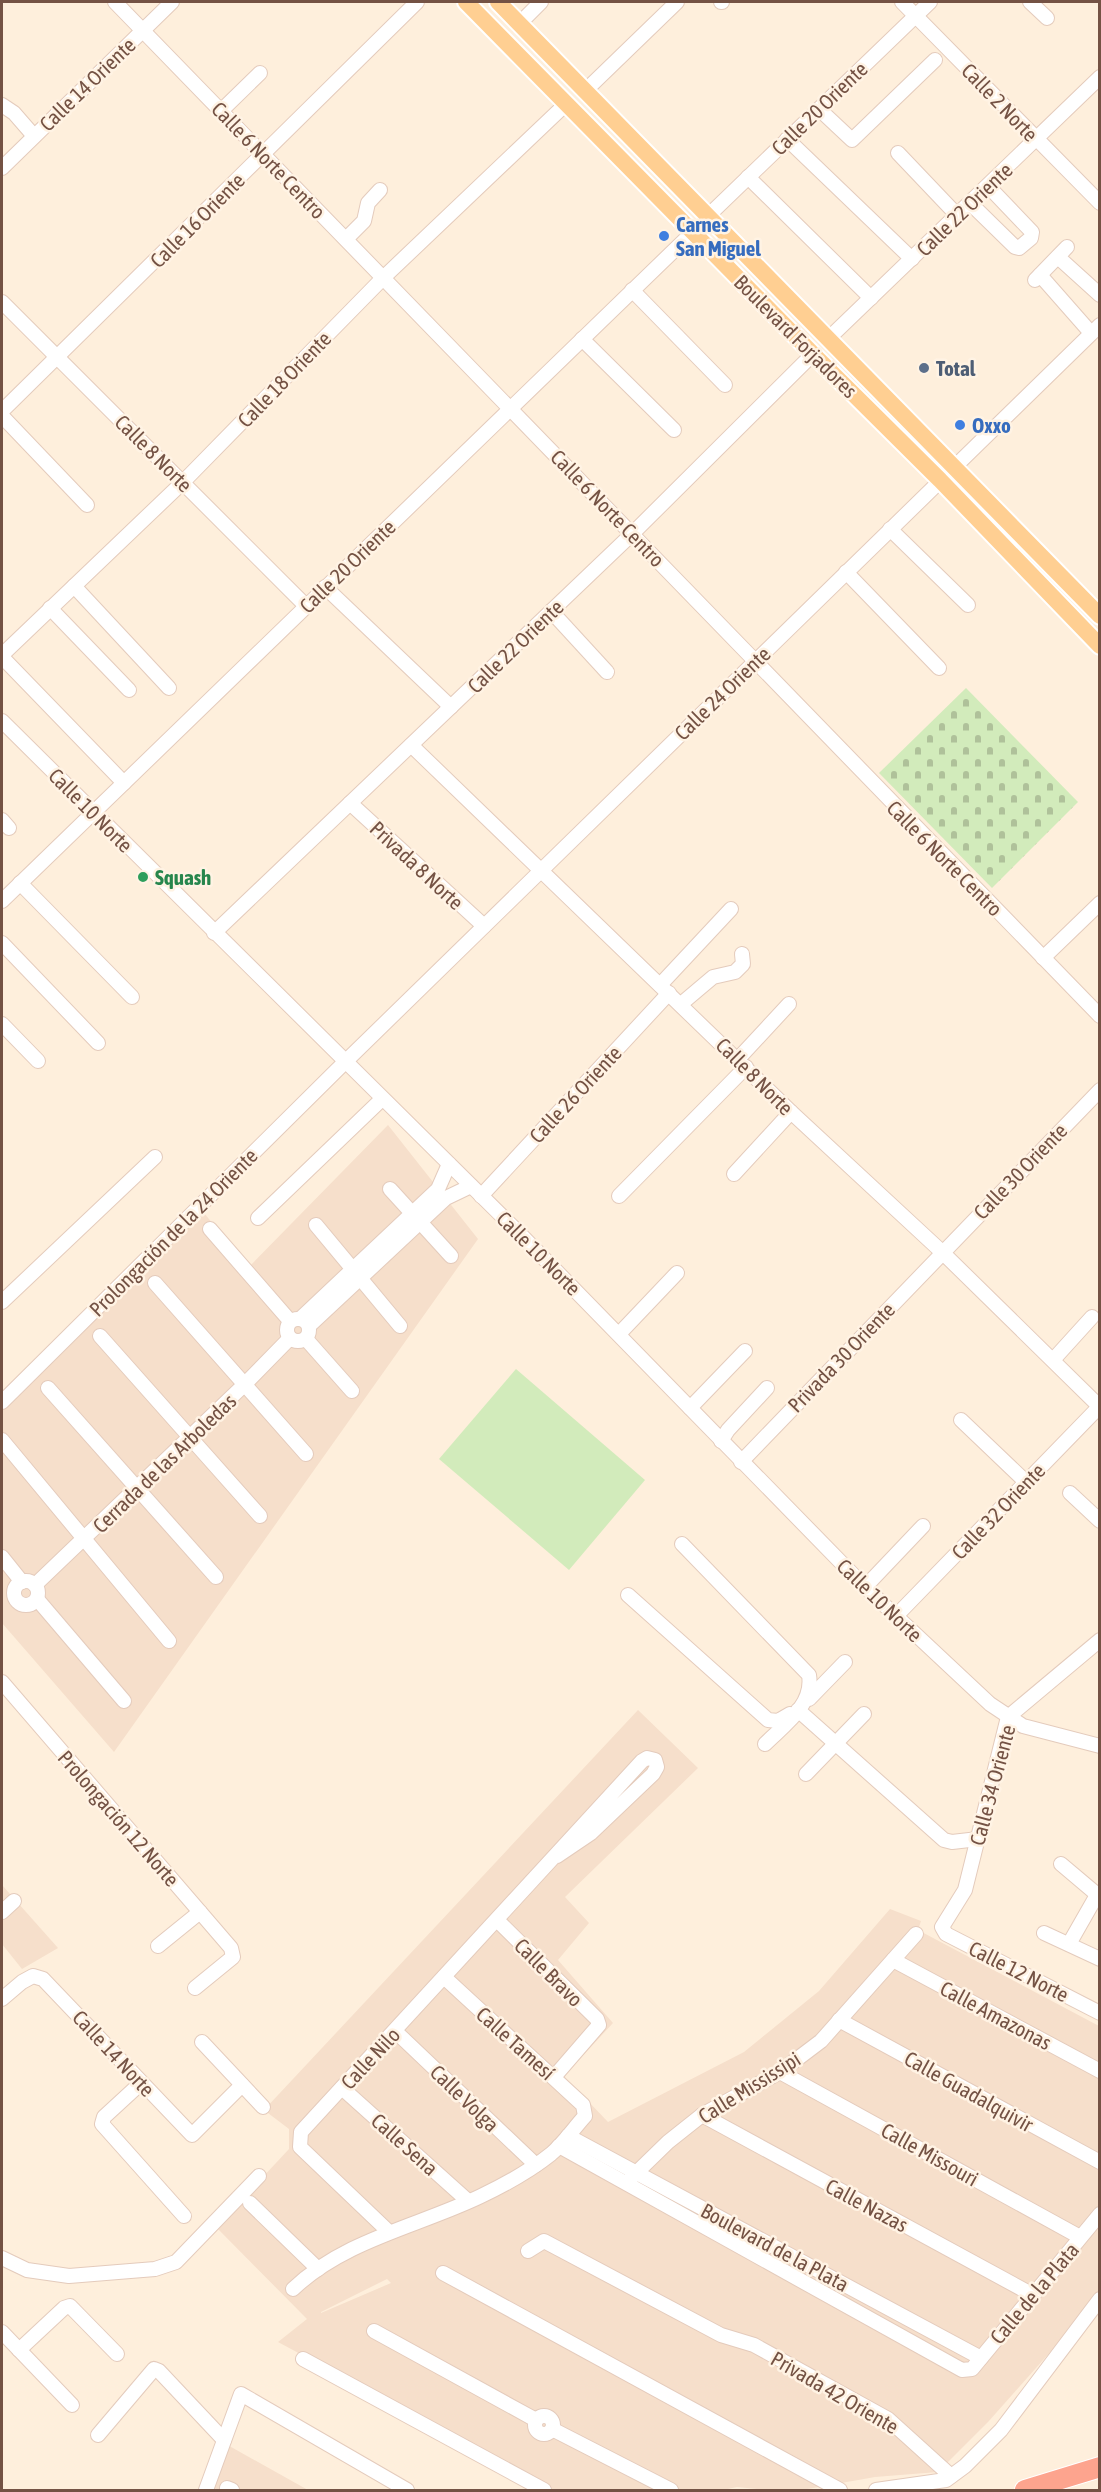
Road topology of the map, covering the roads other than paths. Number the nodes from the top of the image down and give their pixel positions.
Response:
1 (115, 2) edge
2 (172, 2) edge
3 (417, 2) edge
4 (466, 2) edge
5 (498, 2) edge
6 (541, 2) edge
7 (677, 2) edge
8 (902, 2) edge
9 (930, 2) edge
10 (1030, 2) edge
11 (916, 15) junction
12 (1047, 18) dead end
13 (518, 25) junction
14 (142, 30) junction
15 (934, 60) dead end
16 (261, 73) dead end
17 (1100, 77) edge
18 (584, 92) junction
19 (567, 104) junction
20 (2, 105) edge
21 (822, 105) junction
22 (221, 111) junction
23 (34, 136) junction
24 (787, 139) junction
25 (1036, 139) junction
26 (898, 153) dead end
27 (264, 154) junction
28 (2, 168) edge
29 (748, 177) junction
30 (988, 186) junction
31 (380, 190) dead end
32 (970, 203) junction
33 (1100, 203) edge
34 (709, 215) junction
35 (957, 215) junction
36 (693, 232) junction
37 (346, 239) junction
38 (912, 259) junction
39 (383, 278) junction
40 (632, 290) junction
41 (1100, 295) edge
42 (871, 298) junction
43 (2, 302) edge
44 (1095, 329) edge
45 (582, 339) junction
46 (827, 340) junction
47 (813, 354) junction
48 (58, 357) junction
49 (725, 385) dead end
50 (511, 408) junction
51 (2, 411) edge
52 (2, 416) edge
53 (674, 430) dead end
54 (954, 466) junction
55 (940, 480) junction
56 (183, 482) junction
57 (87, 505) dead end
58 (890, 529) junction
59 (633, 533) junction
60 (846, 572) junction
61 (74, 586) junction
62 (326, 587) junction
63 (968, 605) dead end
64 (306, 606) junction
65 (50, 608) junction
66 (551, 611) junction
67 (1100, 616) edge
68 (1100, 646) edge
69 (2, 656) edge
70 (756, 660) junction
71 (939, 668) dead end
72 (607, 672) dead end
73 (169, 688) dead end
74 (129, 690) dead end
75 (450, 707) junction
76 (2, 721) edge
77 (411, 745) junction
78 (124, 783) junction
79 (350, 803) junction
80 (94, 812) junction
81 (541, 871) junction
82 (20, 883) junction
83 (2, 901) edge
84 (1100, 903) edge
85 (731, 909) dead end
86 (484, 926) junction
87 (214, 933) junction
88 (2, 944) edge
89 (742, 954) dead end
90 (1043, 958) junction
91 (665, 989) junction
92 (132, 997) dead end
93 (681, 1004) junction
94 (789, 1004) dead end
95 (1098, 1010) edge
96 (2, 1024) edge
97 (98, 1043) dead end
98 (38, 1061) dead end
99 (345, 1062) junction
100 (742, 1063) junction
101 (1100, 1090) edge
102 (382, 1099) junction
103 (790, 1112) junction
104 (155, 1157) dead end
105 (449, 1164) junction
106 (734, 1174) dead end
107 (390, 1189) dead end
108 (476, 1191) junction
109 (618, 1196) dead end
110 (258, 1218) dead end
111 (416, 1218) junction
112 (316, 1225) dead end
113 (210, 1229) dead end
114 (942, 1252) junction
115 (451, 1256) dead end
116 (677, 1273) dead end
117 (357, 1274) junction
118 (155, 1283) dead end
119 (2, 1302) edge
120 (1092, 1317) dead end
121 (302, 1326) junction
122 (400, 1326) dead end
123 (619, 1334) junction
124 (100, 1336) dead end
125 (745, 1351) dead end
126 (1053, 1360) junction
127 (244, 1385) junction
128 (48, 1388) dead end
129 (767, 1389) dead end
130 (352, 1391) dead end
131 (2, 1402) edge
132 (1099, 1407) edge
133 (690, 1408) junction
134 (961, 1420) dead end
135 (189, 1438) junction
136 (2, 1440) edge
137 (721, 1442) junction
138 (306, 1454) dead end
139 (741, 1462) junction
140 (1026, 1482) junction
141 (138, 1489) junction
142 (1070, 1493) dead end
143 (260, 1516) dead end
144 (1100, 1521) edge
145 (923, 1526) dead end
146 (84, 1540) junction
147 (682, 1544) dead end
148 (2, 1557) edge
149 (216, 1577) dead end
150 (865, 1587) junction
151 (32, 1589) junction
152 (628, 1595) dead end
153 (896, 1616) junction
154 (1100, 1640) edge
155 (169, 1641) dead end
156 (845, 1662) dead end
157 (2, 1682) edge
158 (124, 1701) dead end
159 (802, 1707) junction
160 (864, 1714) dead end
161 (1008, 1717) junction
162 (765, 1744) dead end
163 (836, 1744) junction
164 (1100, 1746) edge
165 (806, 1774) dead end
166 (978, 1839) junction
167 (556, 1856) junction
168 (1061, 1864) dead end
169 (1098, 1896) edge
170 (14, 1901) dead end
171 (2, 1912) edge
172 (200, 1912) junction
173 (497, 1920) junction
174 (942, 1926) joint
175 (1044, 1933) dead end
176 (916, 1934) dead end
177 (1069, 1944) junction
178 (158, 1946) dead end
179 (1100, 1959) edge
180 (893, 1960) junction
181 (444, 1977) junction
182 (195, 1988) dead end
183 (2, 1999) edge
184 (1100, 2013) edge
185 (840, 2020) junction
186 (395, 2031) junction
187 (202, 2043) dead end
188 (1100, 2071) edge
189 (780, 2072) junction
190 (554, 2077) junction
191 (141, 2083) junction
192 (242, 2085) junction
193 (342, 2088) junction
194 (262, 2107) dead end
195 (702, 2115) junction
196 (564, 2141) junction
197 (1100, 2162) edge
198 (536, 2165) junction
199 (637, 2173) junction
200 (259, 2176) dead end
201 (626, 2183) junction
202 (468, 2201) junction
203 (250, 2203) dead end
204 (1100, 2214) edge
205 (184, 2216) dead end
206 (389, 2232) junction
207 (1080, 2237) junction
208 (528, 2251) dead end
209 (2, 2258) edge
210 (318, 2269) junction
211 (442, 2273) dead end
212 (292, 2289) dead end
213 (1033, 2295) junction
214 (1100, 2299) edge
215 (374, 2331) dead end
216 (2, 2332) edge
217 (19, 2350) junction
218 (117, 2354) dead end
219 (981, 2358) junction
220 (303, 2359) dead end
221 (967, 2370) joint
222 (72, 2404) dead end
223 (98, 2435) dead end
224 (224, 2440) junction
225 (1100, 2467) edge
226 (951, 2476) junction
227 (206, 2490) edge
228 (407, 2490) edge
229 (544, 2490) edge
230 (671, 2490) edge
231 (840, 2490) edge
232 (876, 2490) edge
233 (1026, 2490) edge

1 - 14 street, Calle 6 Norte Centro
2 - 14 street, Calle 14 Oriente
3 - 27 street, Calle 16 Oriente
4 - 19 main road, Boulevard Forjadores
5 - 13 main road, Boulevard Forjadores
6 - 13 street
7 - 18 street
8 - 11 street, Calle 2 Norte
9 - 11 street, Calle 20 Oriente
10 - 12 street
11 - 21 street, Calle 20 Oriente
11 - 25 street, Calle 2 Norte
13 - 18 main road, Boulevard Forjadores
14 - 22 street, Calle 6 Norte Centro
14 - 23 street, Calle 14 Oriente
15 - 21 street
16 - 22 street
17 - 25 street, Calle 22 Oriente
18 - 34 main road, Boulevard Forjadores
19 - 36 main road, Boulevard Forjadores
19 - 39 street, Calle 18 Oriente
20 - 23 street
21 - 24 street, Calle 20 Oriente
22 - 27 street, Calle 6 Norte Centro
23 - 28 street, Calle 14 Oriente
24 - 29 street, Calle 20 Oriente
24 - 38 street
25 - 30 street, Calle 22 Oriente
25 - 33 street, Calle 2 Norte
26 - 35 street
27 - 37 street, Calle 6 Norte Centro
27 - 48 street, Calle 16 Oriente
29 - 34 street, Calle 20 Oriente
29 - 42 street
30 - 32 street, Calle 22 Oriente
30 - 32 street
31 - 37 street
32 - 35 street, Calle 22 Oriente
34 - 46 main road, Boulevard Forjadores
35 - 38 street, Calle 22 Oriente
36 - 40 street, Calle 20 Oriente
36 - 47 main road, Boulevard Forjadores
37 - 39 street, Calle 6 Norte Centro
38 - 42 street, Calle 22 Oriente
39 - 50 street, Calle 6 Norte Centro
39 - 56 street, Calle 18 Oriente
40 - 45 street, Calle 20 Oriente
40 - 49 street
41 - 44 street
42 - 46 street, Calle 22 Oriente
43 - 48 street, Calle 8 Norte
44 - 54 street, Calle 24 Oriente
45 - 50 street, Calle 20 Oriente
45 - 53 street
46 - 54 main road, Boulevard Forjadores
47 - 55 main road, Boulevard Forjadores
47 - 59 street, Calle 22 Oriente
48 - 51 street, Calle 16 Oriente
48 - 56 street, Calle 8 Norte
50 - 59 street, Calle 6 Norte Centro
50 - 62 street, Calle 20 Oriente
52 - 57 street
54 - 55 street, Calle 24 Oriente
54 - 67 main road, Boulevard Forjadores
55 - 58 street, Calle 24 Oriente
55 - 68 main road, Boulevard Forjadores
56 - 61 street, Calle 18 Oriente
56 - 64 street, Calle 8 Norte
58 - 60 street, Calle 24 Oriente
58 - 63 street
59 - 66 street, Calle 22 Oriente
59 - 70 street, Calle 6 Norte Centro
60 - 70 street, Calle 24 Oriente
60 - 71 street
61 - 65 street, Calle 18 Oriente
61 - 73 street
62 - 64 street, Calle 20 Oriente
62 - 75 street
64 - 78 street, Calle 20 Oriente
65 - 69 street, Calle 18 Oriente
65 - 74 street
66 - 72 street
66 - 75 street, Calle 22 Oriente
69 - 78 street
70 - 81 street, Calle 24 Oriente
70 - 90 street, Calle 6 Norte Centro
75 - 77 street, Calle 22 Oriente
76 - 80 street, Calle 10 Norte
77 - 79 street, Calle 22 Oriente
77 - 81 street, Calle 8 Norte
78 - 80 street, Calle 20 Oriente
79 - 86 street, Privada 8 Norte
79 - 87 street, Calle 22 Oriente
80 - 82 street, Calle 20 Oriente
80 - 87 street, Calle 10 Norte
81 - 86 street, Calle 24 Oriente
81 - 91 street, Calle 8 Norte
82 - 83 street, Calle 20 Oriente
82 - 92 street
84 - 90 street
85 - 91 street, Calle 26 Oriente
86 - 99 street, Calle 24 Oriente
87 - 99 street, Calle 10 Norte
88 - 97 street
89 - 93 street
90 - 95 street, Calle 6 Norte Centro
91 - 93 street, Calle 8 Norte
91 - 108 street, Calle 26 Oriente
93 - 100 street, Calle 8 Norte
94 - 100 street
96 - 98 street
99 - 102 street, Calle 10 Norte
99 - 131 street, Prolongación de la 24 Oriente
100 - 103 street, Calle 8 Norte
100 - 109 street
101 - 114 street, Calle 30 Oriente
102 - 105 street, Calle 10 Norte
102 - 110 street
103 - 106 street
103 - 114 street, Calle 8 Norte
104 - 119 street
105 - 108 street, Calle 10 Norte
105 - 111 street
107 - 111 street
108 - 111 street
108 - 123 street, Calle 10 Norte
111 - 115 street
111 - 117 street
112 - 117 street
113 - 121 street
114 - 126 street, Calle 8 Norte
114 - 139 street, Privada 30 Oriente
116 - 123 street
117 - 121 street
117 - 122 street
118 - 127 street
120 - 126 street
121 - 127 street, Cerrada de las Arboledas
121 - 130 street
123 - 133 street, Calle 10 Norte
124 - 135 street
125 - 133 street
126 - 132 street, Calle 8 Norte
127 - 135 street, Cerrada de las Arboledas
127 - 138 street
128 - 141 street
129 - 137 street
132 - 140 street, Calle 32 Oriente
133 - 137 street, Calle 10 Norte
134 - 140 street
135 - 141 street, Cerrada de las Arboledas
135 - 143 street
136 - 146 street
137 - 139 street, Calle 10 Norte
139 - 150 street, Calle 10 Norte
140 - 153 street, Calle 32 Oriente
141 - 146 street, Cerrada de las Arboledas
141 - 149 street
142 - 144 street
145 - 150 street
146 - 151 street, Cerrada de las Arboledas
146 - 155 street
147 - 159 street
148 - 151 street
150 - 153 street, Calle 10 Norte
151 - 158 street
152 - 159 street
153 - 161 street, Calle 10 Norte
154 - 161 street, Calle 34 Oriente
156 - 159 street
157 - 172 street, Prolongación 12 Norte
159 - 162 street
159 - 163 street
160 - 163 street
161 - 164 street, Calle 10 Norte
161 - 166 street, Calle 34 Oriente
163 - 165 street
163 - 166 street
166 - 174 street, Calle 34 Oriente
167 - 167 street
167 - 173 street, Calle Nilo
168 - 169 street
169 - 177 street
170 - 171 street
172 - 178 street
172 - 182 street, Prolongación 12 Norte
173 - 181 street, Calle Nilo
173 - 190 street, Calle Bravo
174 - 184 street, Calle 12 Norte
175 - 177 street
176 - 180 street, Calle Mississipi
177 - 179 street
180 - 185 street, Calle Mississipi
180 - 188 street, Calle Amazonas
181 - 186 street, Calle Nilo
181 - 190 street, Calle Tamesí
183 - 191 street, Calle 14 Norte
185 - 189 street, Calle Mississipi
185 - 197 street, Calle Guadalquivir
186 - 193 street, Calle Nilo
186 - 198 street, Calle Volga
187 - 192 street
189 - 195 street, Calle Mississipi
189 - 207 street, Calle Missouri
190 - 196 street, Calle Tamesí
191 - 192 street, Calle 14 Norte
191 - 205 street
192 - 194 street
193 - 202 street, Calle Sena
193 - 206 street, Calle Nilo
195 - 199 street, Calle Mississipi
195 - 213 street, Calle Nazas
196 - 198 street
196 - 199 street, Boulevard de la Plata
196 - 201 street, Boulevard de la Plata
198 - 202 street
199 - 201 street, Calle Mississipi
199 - 219 street, Boulevard de la Plata
200 - 209 street
201 - 221 street, Boulevard de la Plata
202 - 206 street
203 - 210 street
204 - 207 street, Calle de la Plata
206 - 210 street
207 - 213 street, Calle de la Plata
208 - 226 street, Privada 42 Oriente
210 - 212 street
211 - 231 street
213 - 219 street, Calle de la Plata
214 - 226 street
215 - 230 street
216 - 217 street
217 - 218 street
217 - 222 street
219 - 221 street, Calle de la Plata
220 - 229 street
223 - 224 street
224 - 227 street
224 - 228 street
225 - 233 highway
226 - 232 street

